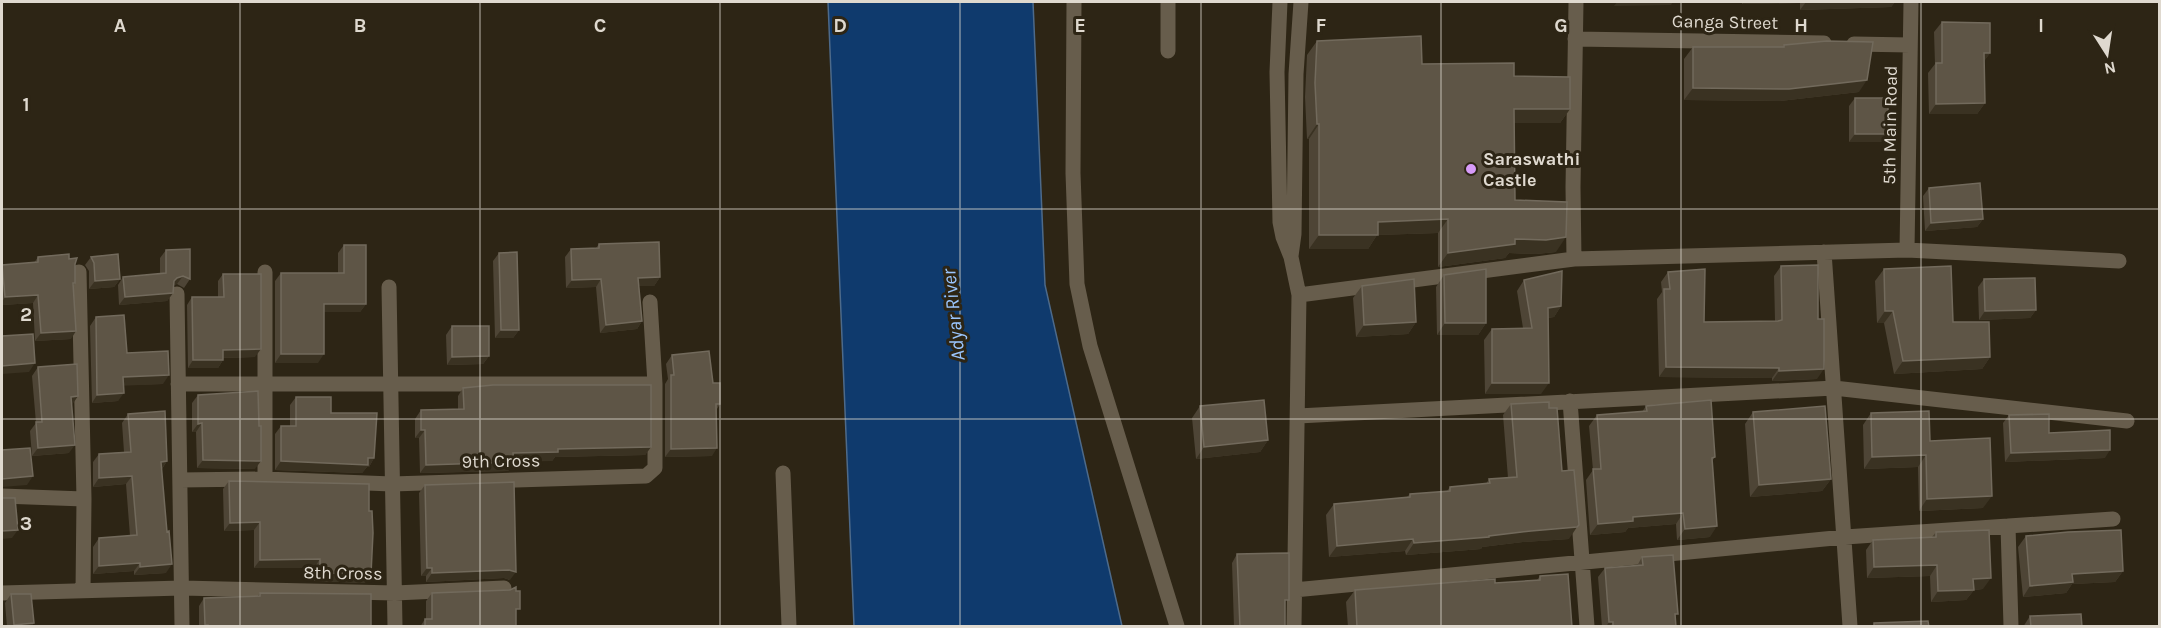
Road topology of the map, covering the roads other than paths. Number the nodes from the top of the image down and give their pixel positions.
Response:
1 (1074, 2) edge
2 (1168, 2) edge
3 (1280, 2) edge
4 (1300, 2) edge
5 (1576, 2) edge
6 (1911, 2) edge
7 (1575, 39) junction
8 (1910, 45) junction
9 (1168, 51) dead end
10 (1277, 72) junction
11 (1296, 74) junction
12 (1907, 250) junction
13 (1824, 252) junction
14 (1291, 257) junction
15 (1575, 260) junction
16 (2119, 261) dead end
17 (79, 272) dead end
18 (265, 272) dead end
19 (389, 287) dead end
20 (177, 294) dead end
21 (1299, 295) junction
22 (650, 302) dead end
23 (178, 384) junction
24 (655, 384) junction
25 (265, 385) junction
26 (390, 386) junction
27 (1834, 388) junction
28 (1570, 401) junction
29 (1298, 416) junction
30 (2127, 422) dead end
31 (783, 473) dead end
32 (265, 479) junction
33 (180, 480) junction
34 (392, 484) junction
35 (2, 496) edge
36 (84, 499) junction
37 (2113, 519) dead end
38 (2008, 526) junction
39 (1845, 537) junction
40 (1582, 562) junction
41 (182, 588) junction
42 (504, 588) edge
43 (1294, 590) junction
44 (83, 591) junction
45 (2, 593) edge
46 (395, 593) junction
47 (182, 627) edge
48 (395, 627) edge
49 (789, 627) edge
50 (1177, 627) edge
51 (1294, 627) edge
52 (1587, 627) edge
53 (1850, 627) edge
54 (2011, 627) edge

1 - 50 street
2 - 9 street
3 - 10 street
4 - 11 street
5 - 7 street
6 - 8 street, 5th Main Road
7 - 8 street, Ganga Street
7 - 15 street
8 - 12 street, 5th Main Road
10 - 11 street
10 - 14 street
11 - 14 street
12 - 13 street
12 - 16 street
13 - 15 street
13 - 27 street
14 - 21 street
15 - 21 street
17 - 36 street
18 - 25 street
19 - 26 street
20 - 23 street
21 - 29 street
22 - 24 street, 9th Cross
23 - 25 street
23 - 33 street
24 - 26 street
24 - 34 street, 9th Cross
25 - 26 street
25 - 32 street
26 - 34 street
27 - 28 street
27 - 30 street
27 - 39 street
28 - 29 street
28 - 40 street
29 - 43 street
31 - 49 street
32 - 33 street, 9th Cross
32 - 34 street, 9th Cross
33 - 41 street
34 - 46 street
35 - 36 street
36 - 44 street
37 - 38 street
38 - 39 street
38 - 54 street
39 - 40 street
39 - 53 street
40 - 43 street
40 - 52 street
41 - 44 street, 8th Cross
41 - 46 street, 8th Cross
41 - 47 street
42 - 46 street, 8th Cross
43 - 51 street
44 - 45 street, 8th Cross
46 - 48 street

